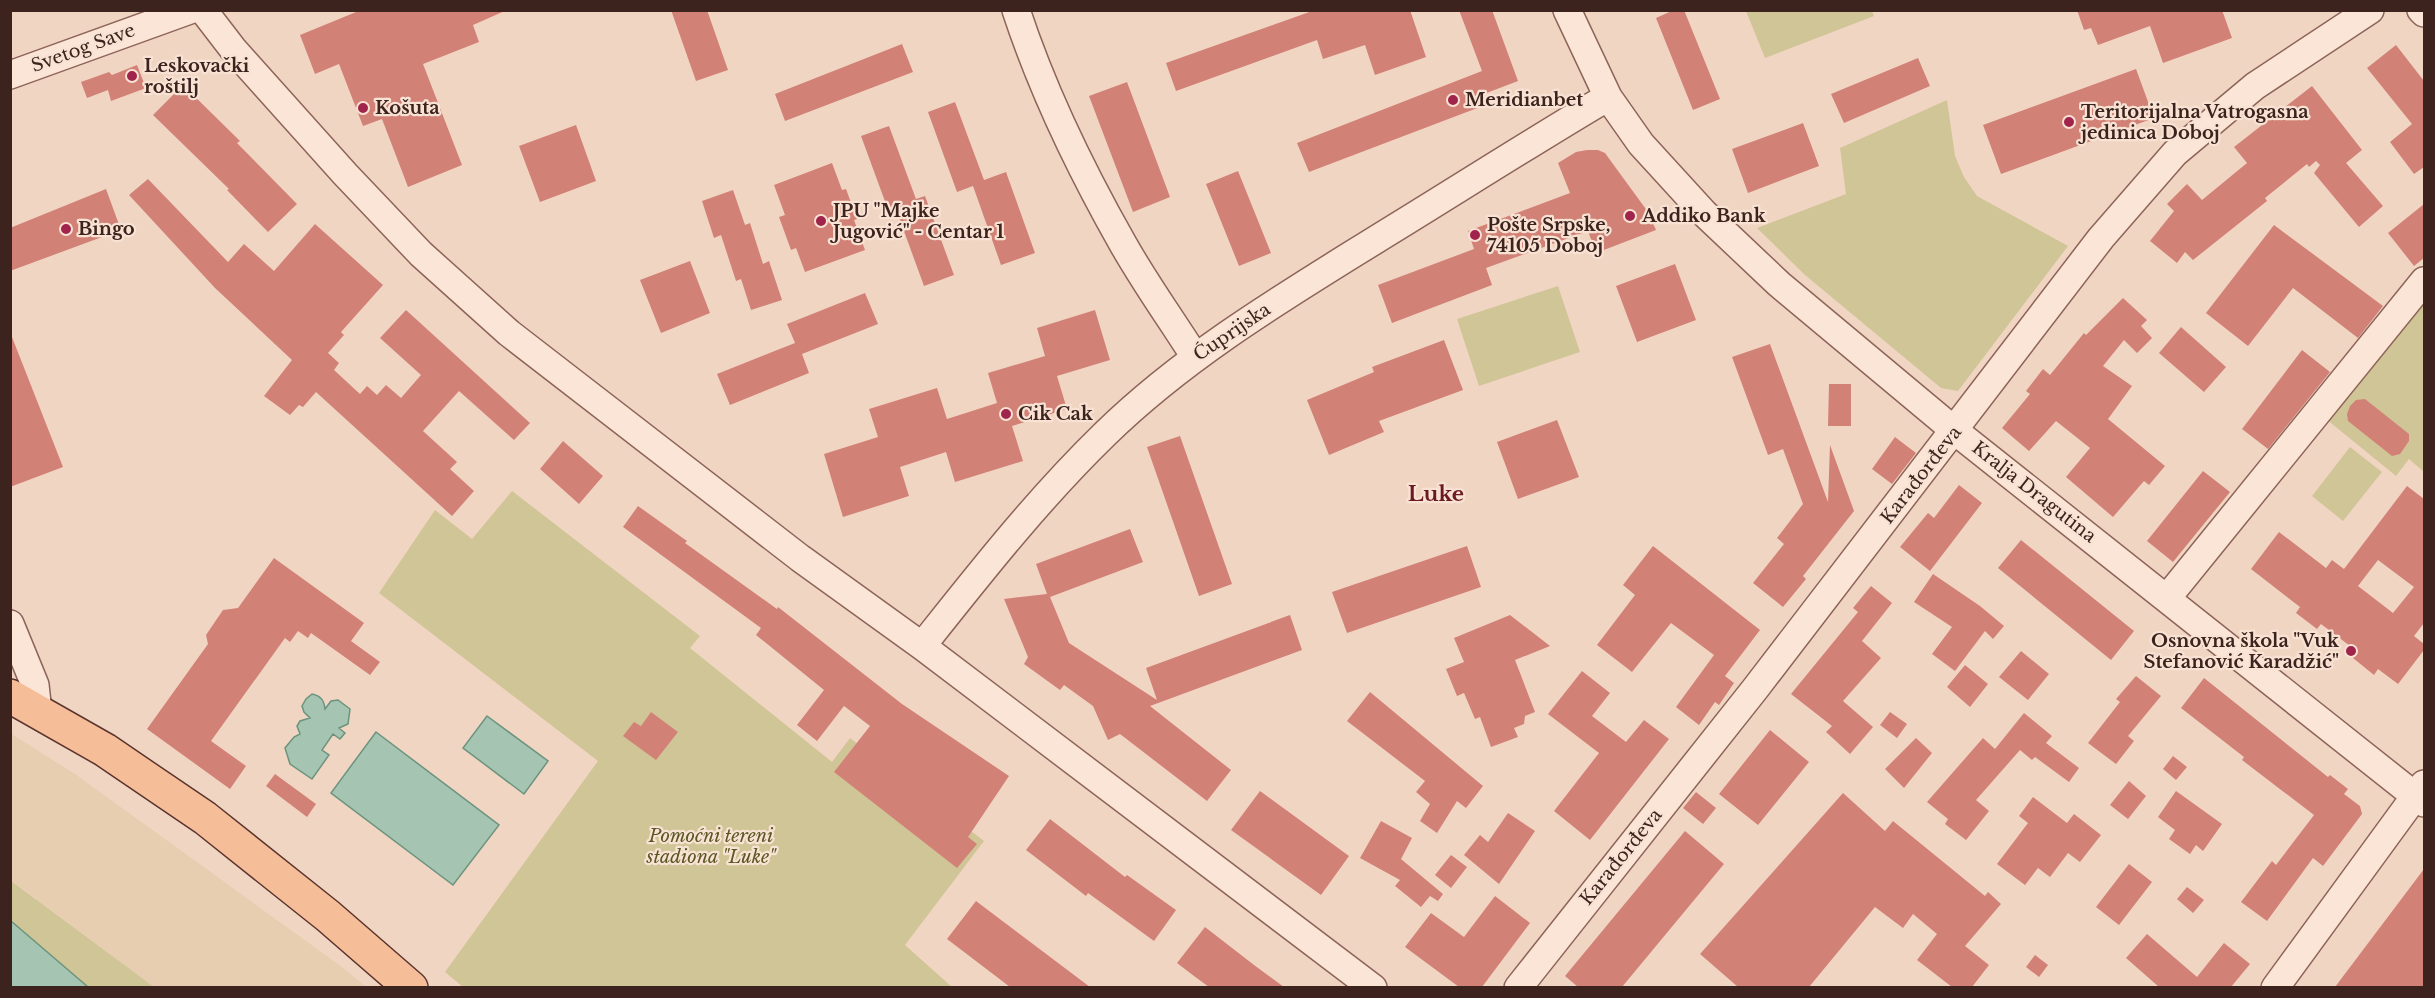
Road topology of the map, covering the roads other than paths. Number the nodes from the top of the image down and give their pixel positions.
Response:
1 (190, 10) edge
2 (203, 10) edge
3 (1016, 10) edge
4 (1567, 10) edge
5 (2370, 10) edge
6 (2421, 10) edge
7 (2424, 13) edge
8 (10, 75) edge
9 (1608, 97) junction
10 (2424, 281) edge
11 (1195, 357) junction
12 (1955, 430) junction
13 (2167, 598) junction
14 (10, 624) edge
15 (922, 646) junction
16 (10, 696) edge
17 (38, 712) junction
18 (2421, 794) edge
19 (411, 987) edge
20 (1373, 987) edge
21 (1518, 987) edge
22 (2276, 987) edge

1 - 8 street, Svetog Save
2 - 15 street
3 - 11 street
4 - 9 street, Kralja Dragutina
5 - 12 street, Karađorđeva
6 - 7 street
9 - 11 street, Ćuprijska
9 - 12 street, Kralja Dragutina
10 - 13 street
11 - 15 street, Ćuprijska
12 - 13 street, Kralja Dragutina
12 - 21 street, Karađorđeva
13 - 18 street, Kralja Dragutina
14 - 17 street
15 - 20 street
16 - 17 main road
17 - 19 main road
18 - 22 street

